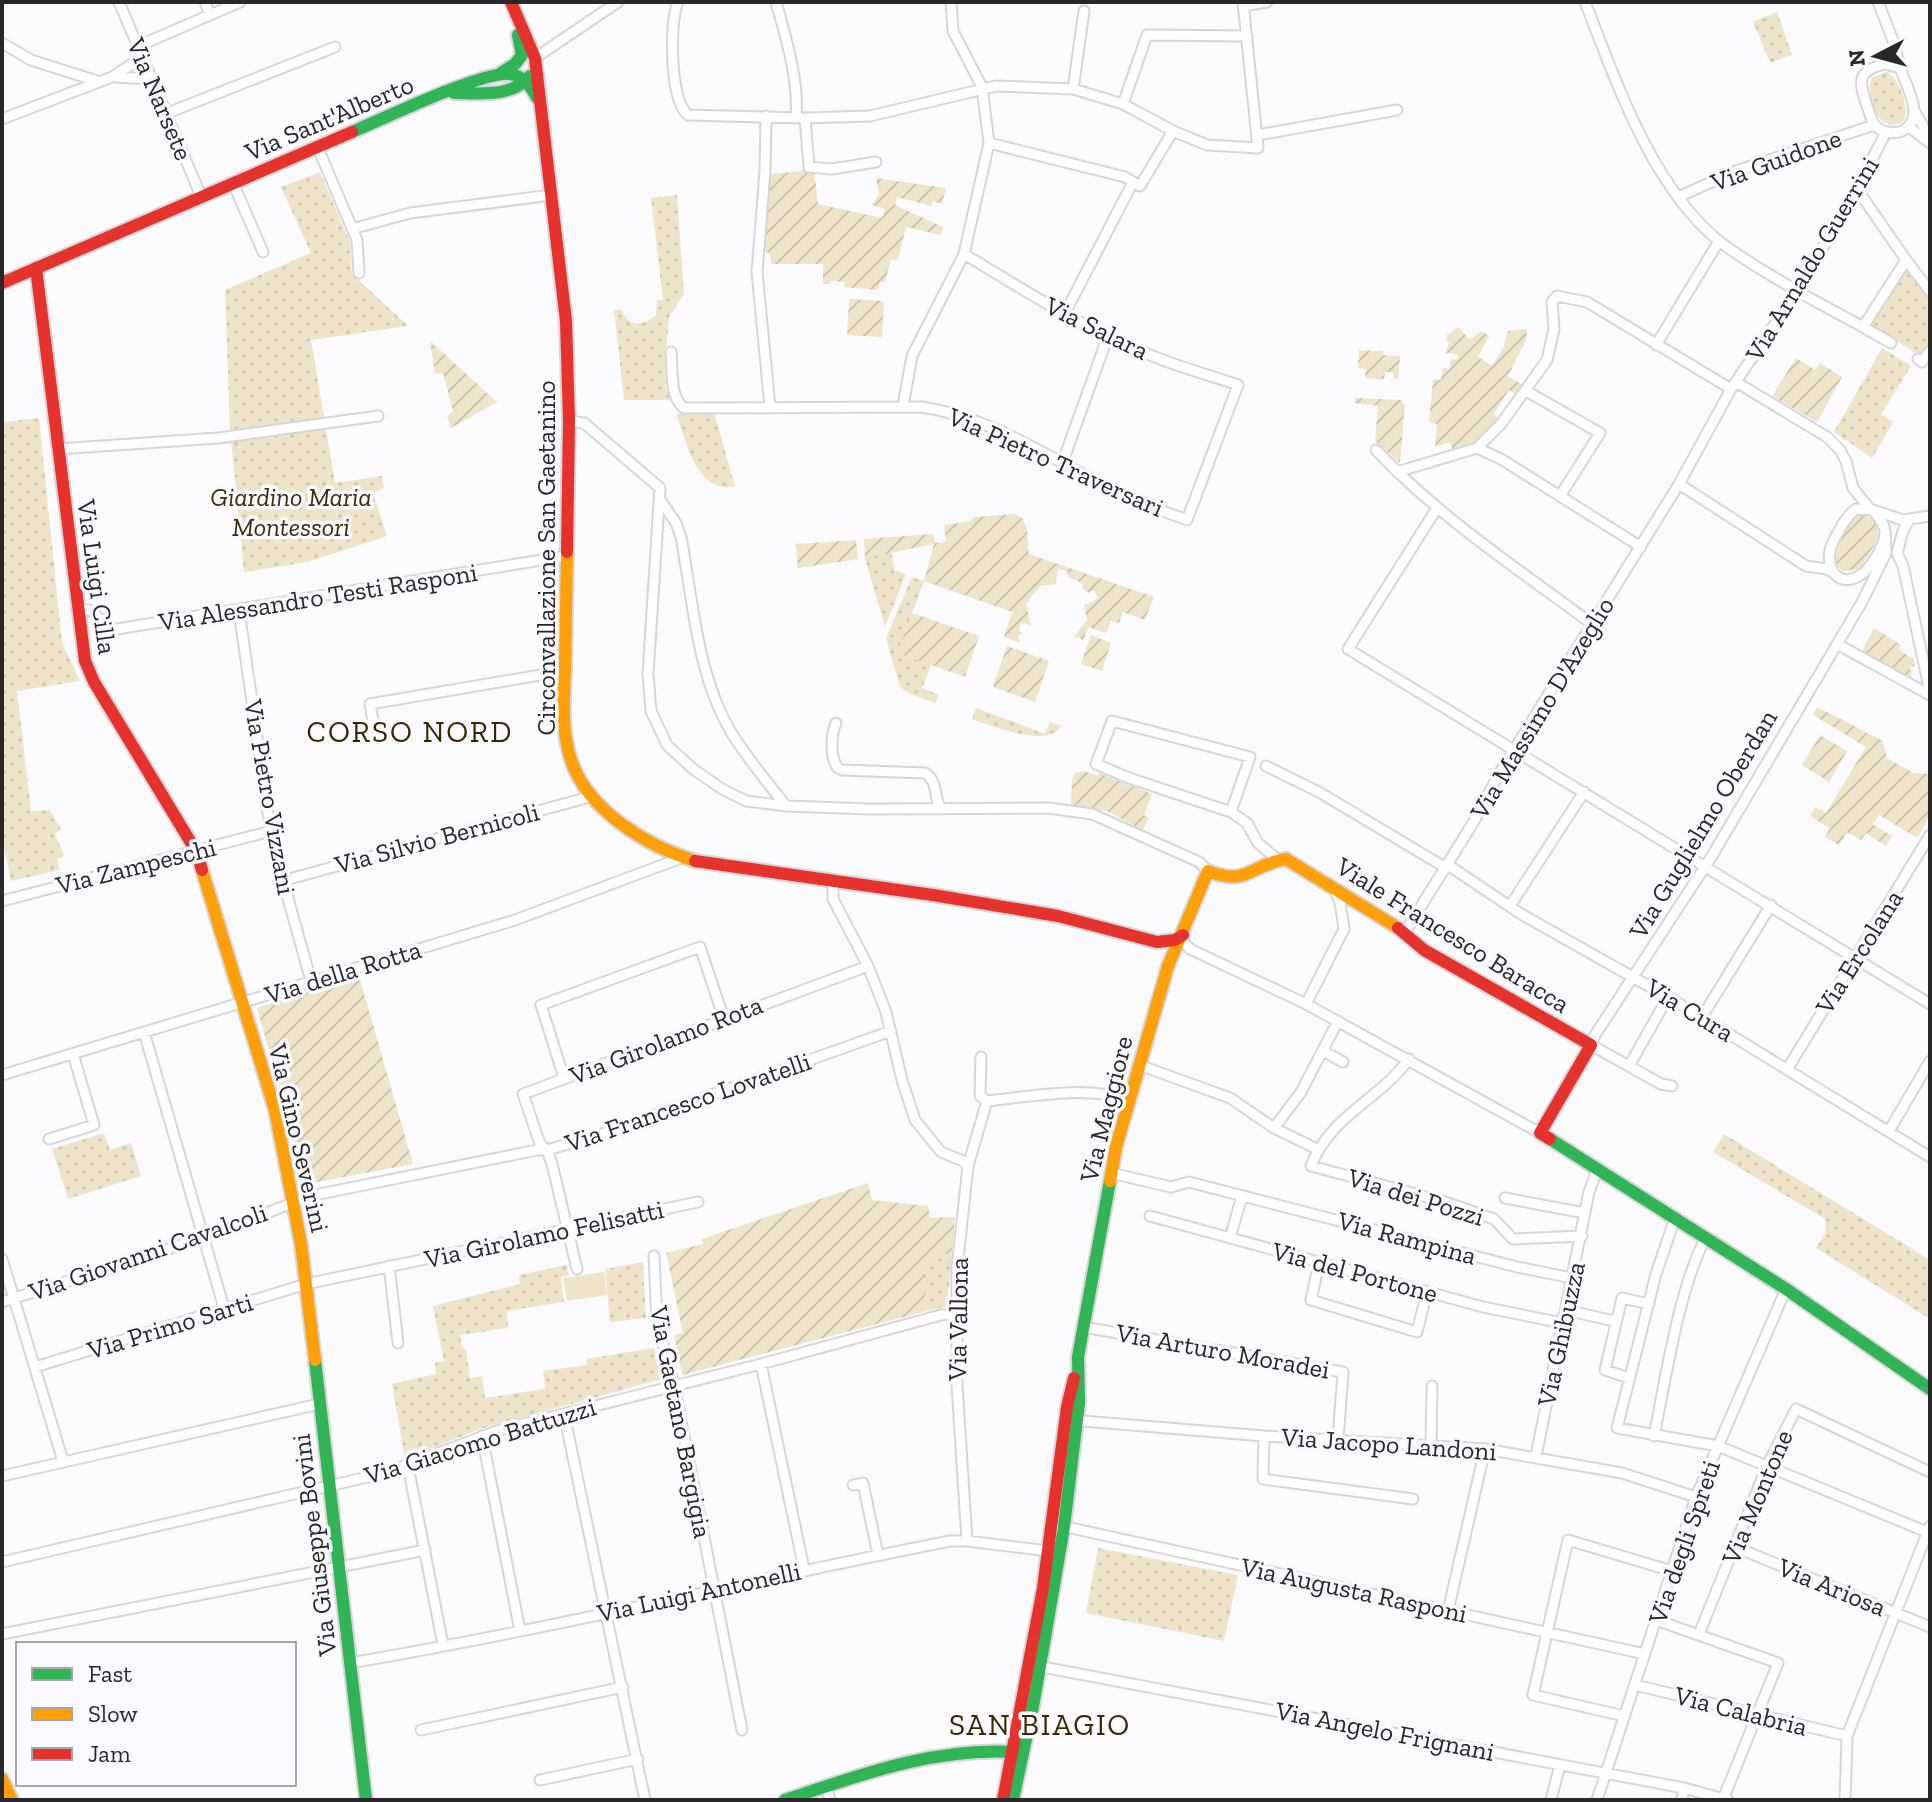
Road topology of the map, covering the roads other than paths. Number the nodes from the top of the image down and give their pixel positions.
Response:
1 (119, 2) edge
2 (205, 2) edge
3 (240, 2) edge
4 (508, 2) edge
5 (618, 2) edge
6 (678, 2) edge
7 (776, 2) edge
8 (951, 2) edge
9 (1267, 2) edge
10 (1585, 2) edge
11 (1878, 2) edge
12 (1243, 4) edge
13 (1084, 11) dead end
14 (210, 15) junction
15 (1247, 36) junction
16 (2, 43) edge
17 (138, 46) junction
18 (335, 47) dead end
19 (143, 57) junction
20 (535, 58) junction
21 (1900, 68) junction
22 (501, 74) junction
23 (112, 77) junction
24 (152, 79) junction
25 (97, 81) junction
26 (527, 81) junction
27 (982, 87) junction
28 (1073, 89) junction
29 (443, 93) junction
30 (540, 104) junction
31 (1123, 104) junction
32 (1397, 110) dead end
33 (1915, 112) junction
34 (165, 114) junction
35 (766, 116) junction
36 (800, 118) junction
37 (2, 119) edge
38 (1874, 125) junction
39 (1909, 127) junction
40 (1173, 131) junction
41 (1886, 132) junction
42 (1258, 135) junction
43 (1930, 141) edge
44 (989, 143) junction
45 (318, 148) junction
46 (876, 162) dead end
47 (1133, 182) junction
48 (233, 183) junction
49 (1857, 189) junction
50 (552, 195) junction
51 (201, 196) junction
52 (1678, 197) junction
53 (352, 229) junction
54 (1719, 241) junction
55 (263, 252) dead end
56 (964, 254) junction
57 (1906, 260) junction
58 (36, 268) junction
59 (359, 273) dead end
60 (2, 283) edge
61 (1930, 291) edge
62 (1800, 293) junction
63 (1065, 313) junction
64 (1863, 327) junction
65 (1108, 336) junction
66 (1891, 343) dead end
67 (1656, 345) junction
68 (1930, 351) edge
69 (671, 352) dead end
70 (1918, 359) dead end
71 (1733, 387) junction
72 (1526, 391) junction
73 (903, 406) junction
74 (770, 407) junction
75 (378, 416) dead end
76 (569, 421) junction
77 (1477, 448) junction
78 (58, 449) junction
79 (1376, 450) dead end
80 (1062, 464) junction
81 (1397, 472) junction
82 (1679, 484) junction
83 (1560, 496) junction
84 (661, 501) junction
85 (1437, 508) junction
86 (1872, 510) junction
87 (1930, 516) edge
88 (1187, 520) joint
89 (1909, 520) junction
90 (1885, 531) junction
91 (1641, 547) junction
92 (1886, 553) junction
93 (1897, 553) junction
94 (1874, 558) junction
95 (566, 559) junction
96 (1834, 573) junction
97 (77, 610) junction
98 (239, 611) junction
99 (1592, 624) junction
100 (1837, 644) junction
101 (564, 671) junction
102 (1930, 694) edge
103 (373, 721) dead end
104 (836, 723) dead end
105 (1513, 752) junction
106 (1266, 766) dead end
107 (1584, 792) junction
108 (593, 796) junction
109 (786, 806) junction
110 (941, 809) junction
111 (1231, 812) junction
112 (271, 831) junction
113 (1930, 835) edge
114 (196, 851) junction
115 (681, 858) junction
116 (1278, 860) junction
117 (1705, 865) junction
118 (1447, 866) junction
119 (1208, 871) junction
120 (282, 881) junction
121 (833, 881) junction
122 (1333, 887) junction
123 (2, 901) edge
124 (1771, 905) junction
125 (1510, 906) junction
126 (1405, 932) junction
127 (1183, 935) junction
128 (1157, 942) junction
129 (1190, 949) junction
130 (1854, 958) junction
131 (868, 966) junction
132 (1168, 966) junction
133 (1635, 977) junction
134 (311, 981) junction
135 (1668, 997) junction
136 (243, 1002) junction
137 (1306, 1004) junction
138 (1930, 1004) edge
139 (1702, 1017) junction
140 (724, 1019) junction
141 (1338, 1021) junction
142 (891, 1031) junction
143 (144, 1032) junction
144 (1591, 1045) junction
145 (1323, 1051) junction
146 (73, 1054) junction
147 (981, 1057) dead end
148 (1409, 1059) junction
149 (1930, 1061) edge
150 (1343, 1062) dead end
151 (1139, 1065) junction
152 (1629, 1066) junction
153 (1788, 1068) junction
154 (2, 1075) edge
155 (564, 1078) junction
156 (1672, 1086) dead end
157 (1129, 1099) junction
158 (987, 1101) junction
159 (1274, 1128) junction
160 (1889, 1131) junction
161 (1540, 1133) junction
162 (49, 1139) dead end
163 (1317, 1149) junction
164 (547, 1150) junction
165 (1930, 1157) edge
166 (968, 1166) junction
167 (1597, 1170) junction
168 (1111, 1173) junction
169 (1242, 1196) junction
170 (1505, 1198) dead end
171 (294, 1202) junction
172 (698, 1202) dead end
173 (1585, 1213) junction
174 (1150, 1216) dead end
175 (1675, 1218) junction
176 (568, 1229) junction
177 (1582, 1236) junction
178 (1706, 1237) junction
179 (203, 1238) junction
180 (1230, 1238) junction
181 (654, 1256) dead end
182 (2, 1259) edge
183 (1319, 1263) junction
184 (389, 1266) junction
185 (577, 1269) dead end
186 (1572, 1278) junction
187 (306, 1284) junction
188 (1786, 1289) junction
189 (1427, 1292) junction
190 (14, 1298) junction
191 (2, 1302) edge
192 (1649, 1304) junction
193 (224, 1308) junction
194 (1566, 1310) junction
195 (956, 1314) junction
196 (1614, 1321) junction
197 (1562, 1323) junction
198 (1083, 1327) junction
199 (398, 1343) dead end
200 (761, 1364) junction
201 (35, 1367) junction
202 (1629, 1378) junction
203 (674, 1385) junction
204 (1432, 1386) dead end
205 (1930, 1389) edge
206 (319, 1404) junction
207 (564, 1414) junction
208 (1072, 1418) junction
209 (482, 1436) junction
210 (1264, 1436) junction
211 (1654, 1436) junction
212 (1338, 1439) junction
213 (1431, 1446) junction
214 (1718, 1446) junction
215 (1485, 1449) junction
216 (1536, 1456) junction
217 (63, 1461) junction
218 (408, 1466) junction
219 (1767, 1466) junction
220 (1930, 1472) edge
221 (2, 1476) edge
222 (329, 1485) junction
223 (853, 1485) dead end
224 (1696, 1497) junction
225 (1413, 1499) dead end
226 (1929, 1529) edge
227 (1058, 1530) junction
228 (967, 1541) junction
229 (1735, 1547) junction
230 (425, 1550) junction
231 (1049, 1551) junction
232 (878, 1555) junction
233 (2, 1562) edge
234 (339, 1568) junction
235 (804, 1569) junction
236 (1672, 1571) junction
237 (714, 1589) junction
238 (1051, 1602) junction
239 (1448, 1611) junction
240 (606, 1612) junction
241 (1897, 1613) junction
242 (1656, 1620) junction
243 (1930, 1627) edge
244 (520, 1631) junction
245 (1546, 1632) junction
246 (2, 1634) edge
247 (1699, 1634) junction
248 (443, 1645) junction
249 (1645, 1654) junction
250 (350, 1663) junction
251 (1034, 1668) junction
252 (1635, 1685) junction
253 (623, 1687) junction
254 (1624, 1716) junction
255 (1758, 1716) junction
256 (421, 1730) dead end
257 (742, 1730) dead end
258 (1847, 1736) junction
259 (1017, 1754) junction
260 (638, 1759) junction
261 (1560, 1765) junction
262 (1605, 1775) junction
263 (2, 1779) edge
264 (540, 1780) dead end
265 (1684, 1788) junction
266 (828, 1793) edge
267 (1726, 1799) edge
268 (12, 1800) edge
269 (366, 1800) edge
270 (645, 1800) edge
271 (785, 1800) edge
272 (1003, 1800) edge
273 (1013, 1800) edge
274 (1551, 1800) edge
275 (1597, 1800) edge
276 (1682, 1800) edge
277 (1845, 1800) edge

1 - 17 street, Via Narsete
2 - 14 street
3 - 14 street
4 - 20 street, Circonvallazione San Gaetanino
4 - 22 street
5 - 20 street
6 - 35 street
7 - 36 street
8 - 27 street
9 - 12 street
10 - 52 street
11 - 21 street
12 - 15 street
13 - 28 street
14 - 17 street
15 - 31 street
15 - 42 street
16 - 25 street
17 - 19 street, Via Narsete
18 - 34 street
19 - 23 street
19 - 24 street, Via Narsete
20 - 26 street
20 - 30 street, Circonvallazione San Gaetanino
21 - 33 street
21 - 38 street
22 - 26 street
22 - 29 street, Via Sant'Alberto
23 - 24 street
23 - 25 street
24 - 34 street, Via Narsete
25 - 37 street
26 - 29 street, Via Sant'Alberto
26 - 30 street
27 - 28 street
27 - 36 street
27 - 44 street
28 - 31 street
29 - 45 street, Via Sant'Alberto
30 - 50 street, Circonvallazione San Gaetanino
31 - 40 street
32 - 42 street
33 - 39 street
33 - 43 street
34 - 51 street, Via Narsete
35 - 36 street
35 - 74 street
36 - 46 street
38 - 41 street
38 - 52 street, Via Guidone
39 - 41 street
39 - 43 street
40 - 42 street
40 - 47 street
41 - 49 street, Via Arnaldo Guerrini
44 - 47 street
44 - 56 street
45 - 48 street, Via Sant'Alberto
45 - 53 street
47 - 63 street
48 - 51 street, Via Sant'Alberto
48 - 55 street, Via Sant'Alberto
49 - 57 street
49 - 62 street, Via Arnaldo Guerrini
50 - 53 street
50 - 76 street, Circonvallazione San Gaetanino
51 - 58 street, Via Sant'Alberto
52 - 54 street
53 - 59 street
54 - 62 street
54 - 67 street
56 - 63 street, Via Salara
56 - 73 street
57 - 61 street
57 - 64 street
58 - 60 street, Via Sant'Alberto
58 - 78 street, Via Luigi Cilla
62 - 64 street
62 - 71 street, Via Arnaldo Guerrini
63 - 65 street, Via Salara
64 - 66 street
65 - 80 street
65 - 88 street, Via Salara
67 - 71 street
67 - 72 street
68 - 70 street
69 - 74 street, Via Pietro Traversari
71 - 82 street, Via Arnaldo Guerrini
71 - 86 street
72 - 77 street
72 - 83 street
73 - 74 street, Via Pietro Traversari
73 - 80 street, Via Pietro Traversari
75 - 78 street
76 - 84 street
76 - 95 street, Circonvallazione San Gaetanino
77 - 81 street
77 - 83 street
78 - 97 street, Via Luigi Cilla
79 - 81 street
80 - 88 street, Via Pietro Traversari
81 - 85 street
82 - 91 street, Via Massimo D'Azeglio
82 - 96 street
83 - 91 street
84 - 109 street
84 - 109 street
85 - 99 street
85 - 105 street
86 - 89 street
86 - 90 street
86 - 96 street
87 - 89 street
89 - 93 street
90 - 92 street, Via Guglielmo Oberdan
90 - 94 street
91 - 99 street, Via Massimo D'Azeglio
92 - 93 street
92 - 94 street
92 - 100 street, Via Guglielmo Oberdan
93 - 102 street
94 - 96 street
95 - 98 street, Via Alessandro Testi Rasponi
95 - 101 street, Circonvallazione San Gaetanino
97 - 98 street, Via Alessandro Testi Rasponi
97 - 114 street, Via Luigi Cilla
98 - 112 street, Via Pietro Vizzani
99 - 105 street, Via Massimo D'Azeglio
100 - 102 street
100 - 117 street, Via Guglielmo Oberdan
101 - 103 street
101 - 108 street, Circonvallazione San Gaetanino
104 - 110 street
105 - 107 street
105 - 118 street, Via Massimo D'Azeglio
106 - 118 street, Via Cura
107 - 117 street
107 - 125 street
108 - 115 street, Circonvallazione San Gaetanino
108 - 120 street, Via Silvio Bernicoli
109 - 110 street
110 - 119 street
111 - 111 street
111 - 116 street
112 - 114 street, Via Zampeschi
112 - 120 street, Via Pietro Vizzani
113 - 130 street, Via Ercolana
114 - 123 street, Via Zampeschi
114 - 136 street, Via Luigi Cilla
115 - 121 street, Circonvallazione San Gaetanino
115 - 134 street, Via della Rotta
116 - 119 street
116 - 122 street, Viale Francesco Baracca
117 - 124 street
117 - 133 street, Via Guglielmo Oberdan
118 - 125 street, Via Cura
118 - 126 street, Via Massimo D'Azeglio
119 - 127 street, Via Maggiore
120 - 134 street, Via Pietro Vizzani
121 - 128 street, Circonvallazione San Gaetanino
121 - 131 street
122 - 126 street, Viale Francesco Baracca
122 - 137 street
124 - 130 street
124 - 139 street
125 - 133 street, Via Cura
126 - 144 street, Viale Francesco Baracca
127 - 128 street, Circonvallazione San Gaetanino
127 - 129 street
127 - 132 street, Via Maggiore
128 - 132 street
129 - 132 street
129 - 137 street
130 - 138 street
130 - 153 street, Via Ercolana
131 - 140 street, Via Girolamo Rota
131 - 142 street
132 - 151 street, Via Maggiore
133 - 135 street, Via Cura
133 - 144 street, Via Guglielmo Oberdan
134 - 136 street, Via della Rotta
135 - 139 street, Via Cura
135 - 152 street
136 - 143 street, Via della Rotta
136 - 171 street, Via Gino Severini
137 - 141 street
139 - 153 street, Via Cura
140 - 155 street, Via Girolamo Rota
140 - 155 street
141 - 145 street
141 - 148 street
142 - 164 street, Via Francesco Lovatelli
142 - 166 street
143 - 146 street, Via della Rotta
143 - 179 street
144 - 152 street, Viale Francesco Baracca
144 - 161 street, Via Guglielmo Oberdan
145 - 150 street
145 - 159 street
146 - 154 street, Via della Rotta
146 - 162 street
147 - 158 street
148 - 161 street
148 - 163 street
149 - 160 street
151 - 157 street, Via Maggiore
151 - 159 street
152 - 156 street, Viale Francesco Baracca
153 - 160 street, Via Cura
155 - 164 street, Via Girolamo Rota
157 - 158 street
157 - 168 street, Via Maggiore
158 - 166 street, Via Vallona
159 - 163 street
160 - 165 street, Via Cura
161 - 167 street
163 - 177 street, Via dei Pozzi
164 - 171 street, Via Francesco Lovatelli
164 - 176 street
166 - 195 street, Via Vallona
167 - 173 street, Via Ghibuzza
167 - 175 street
168 - 169 street, Via Rampina
168 - 198 street, Via Maggiore
169 - 180 street
169 - 186 street, Via Rampina
170 - 173 street
171 - 179 street, Via Giovanni Cavalcoli
171 - 187 street, Via Gino Severini
172 - 176 street, Via Girolamo Felisatti
173 - 177 street, Via Ghibuzza
174 - 180 street, Via del Portone
175 - 178 street
175 - 192 street
176 - 184 street, Via Girolamo Felisatti
176 - 185 street
177 - 186 street, Via Ghibuzza
178 - 188 street
178 - 211 street
179 - 190 street, Via Giovanni Cavalcoli
179 - 193 street
180 - 183 street, Via del Portone
181 - 203 street, Via Gaetano Bargigia
182 - 190 street
183 - 189 street, Via del Portone
183 - 189 street
184 - 187 street, Via Girolamo Felisatti
184 - 199 street, Via Girolamo Felisatti
186 - 194 street, Via Ghibuzza
187 - 193 street, Via Primo Sarti
187 - 206 street, Via Giuseppe Bovini
188 - 205 street
188 - 214 street, Via degli Spreti
189 - 197 street, Via del Portone
190 - 191 street, Via Giovanni Cavalcoli
190 - 201 street
192 - 196 street
192 - 202 street
193 - 201 street, Via Primo Sarti
194 - 196 street
194 - 197 street, Via Ghibuzza
195 - 200 street, Via Giacomo Battuzzi
195 - 228 street, Via Vallona
196 - 202 street
197 - 216 street, Via Ghibuzza
198 - 208 street, Via Maggiore
198 - 212 street, Via Arturo Moradei
200 - 203 street, Via Giacomo Battuzzi
200 - 235 street
201 - 217 street
202 - 211 street
203 - 207 street, Via Giacomo Battuzzi
203 - 237 street, Via Gaetano Bargigia
204 - 213 street
206 - 217 street
206 - 222 street, Via Giuseppe Bovini
207 - 209 street, Via Giacomo Battuzzi
207 - 240 street
208 - 210 street, Via Jacopo Landoni
208 - 227 street, Via Maggiore
209 - 218 street, Via Giacomo Battuzzi
209 - 244 street
210 - 212 street, Via Jacopo Landoni
210 - 225 street, Via Jacopo Landoni
211 - 214 street
212 - 213 street, Via Jacopo Landoni
213 - 215 street, Via Jacopo Landoni
214 - 219 street
214 - 224 street, Via degli Spreti
215 - 216 street, Via Jacopo Landoni
215 - 239 street
216 - 224 street, Via Jacopo Landoni
217 - 221 street
218 - 222 street, Via Giacomo Battuzzi
218 - 230 street
219 - 220 street, Via Montone
219 - 226 street
219 - 229 street, Via Montone
222 - 233 street, Via Giacomo Battuzzi
222 - 234 street, Via Giuseppe Bovini
223 - 232 street
224 - 236 street, Via degli Spreti
226 - 241 street
227 - 231 street, Via Maggiore
227 - 238 street, Via Maggiore
227 - 239 street, Via Augusta Rasponi
228 - 231 street, Via Luigi Antonelli
228 - 232 street, Via Luigi Antonelli
229 - 241 street, Via Ariosa
229 - 247 street, Via Montone
230 - 234 street
230 - 248 street
231 - 238 street
231 - 251 street, Via Maggiore
232 - 235 street, Via Luigi Antonelli
234 - 246 street
234 - 250 street, Via Giuseppe Bovini
235 - 237 street, Via Luigi Antonelli
236 - 242 street, Via degli Spreti
236 - 245 street
237 - 240 street, Via Luigi Antonelli
237 - 257 street, Via Gaetano Bargigia
238 - 251 street, Via Maggiore
239 - 245 street, Via Augusta Rasponi
240 - 244 street, Via Luigi Antonelli
240 - 253 street
241 - 243 street, Via Ariosa
241 - 258 street
242 - 247 street
242 - 249 street, Via degli Spreti
244 - 248 street, Via Luigi Antonelli
245 - 249 street, Via Augusta Rasponi
245 - 254 street
247 - 255 street
248 - 250 street, Via Luigi Antonelli
249 - 252 street, Via degli Spreti
250 - 269 street, Via Giuseppe Bovini
251 - 259 street, Via Maggiore
251 - 259 street, Via Maggiore
251 - 261 street, Via Angelo Frignani
252 - 254 street, Via degli Spreti
252 - 255 street, Via Calabria
253 - 256 street
253 - 260 street
254 - 262 street, Via degli Spreti
255 - 258 street, Via Calabria
255 - 267 street
258 - 277 street
259 - 266 street
259 - 272 street
259 - 273 street
260 - 264 street
260 - 270 street
261 - 262 street, Via Angelo Frignani
261 - 274 street
262 - 265 street, Via Angelo Frignani
262 - 275 street, Via degli Spreti
263 - 268 street
265 - 267 street, Via Angelo Frignani
265 - 276 street
266 - 271 street

